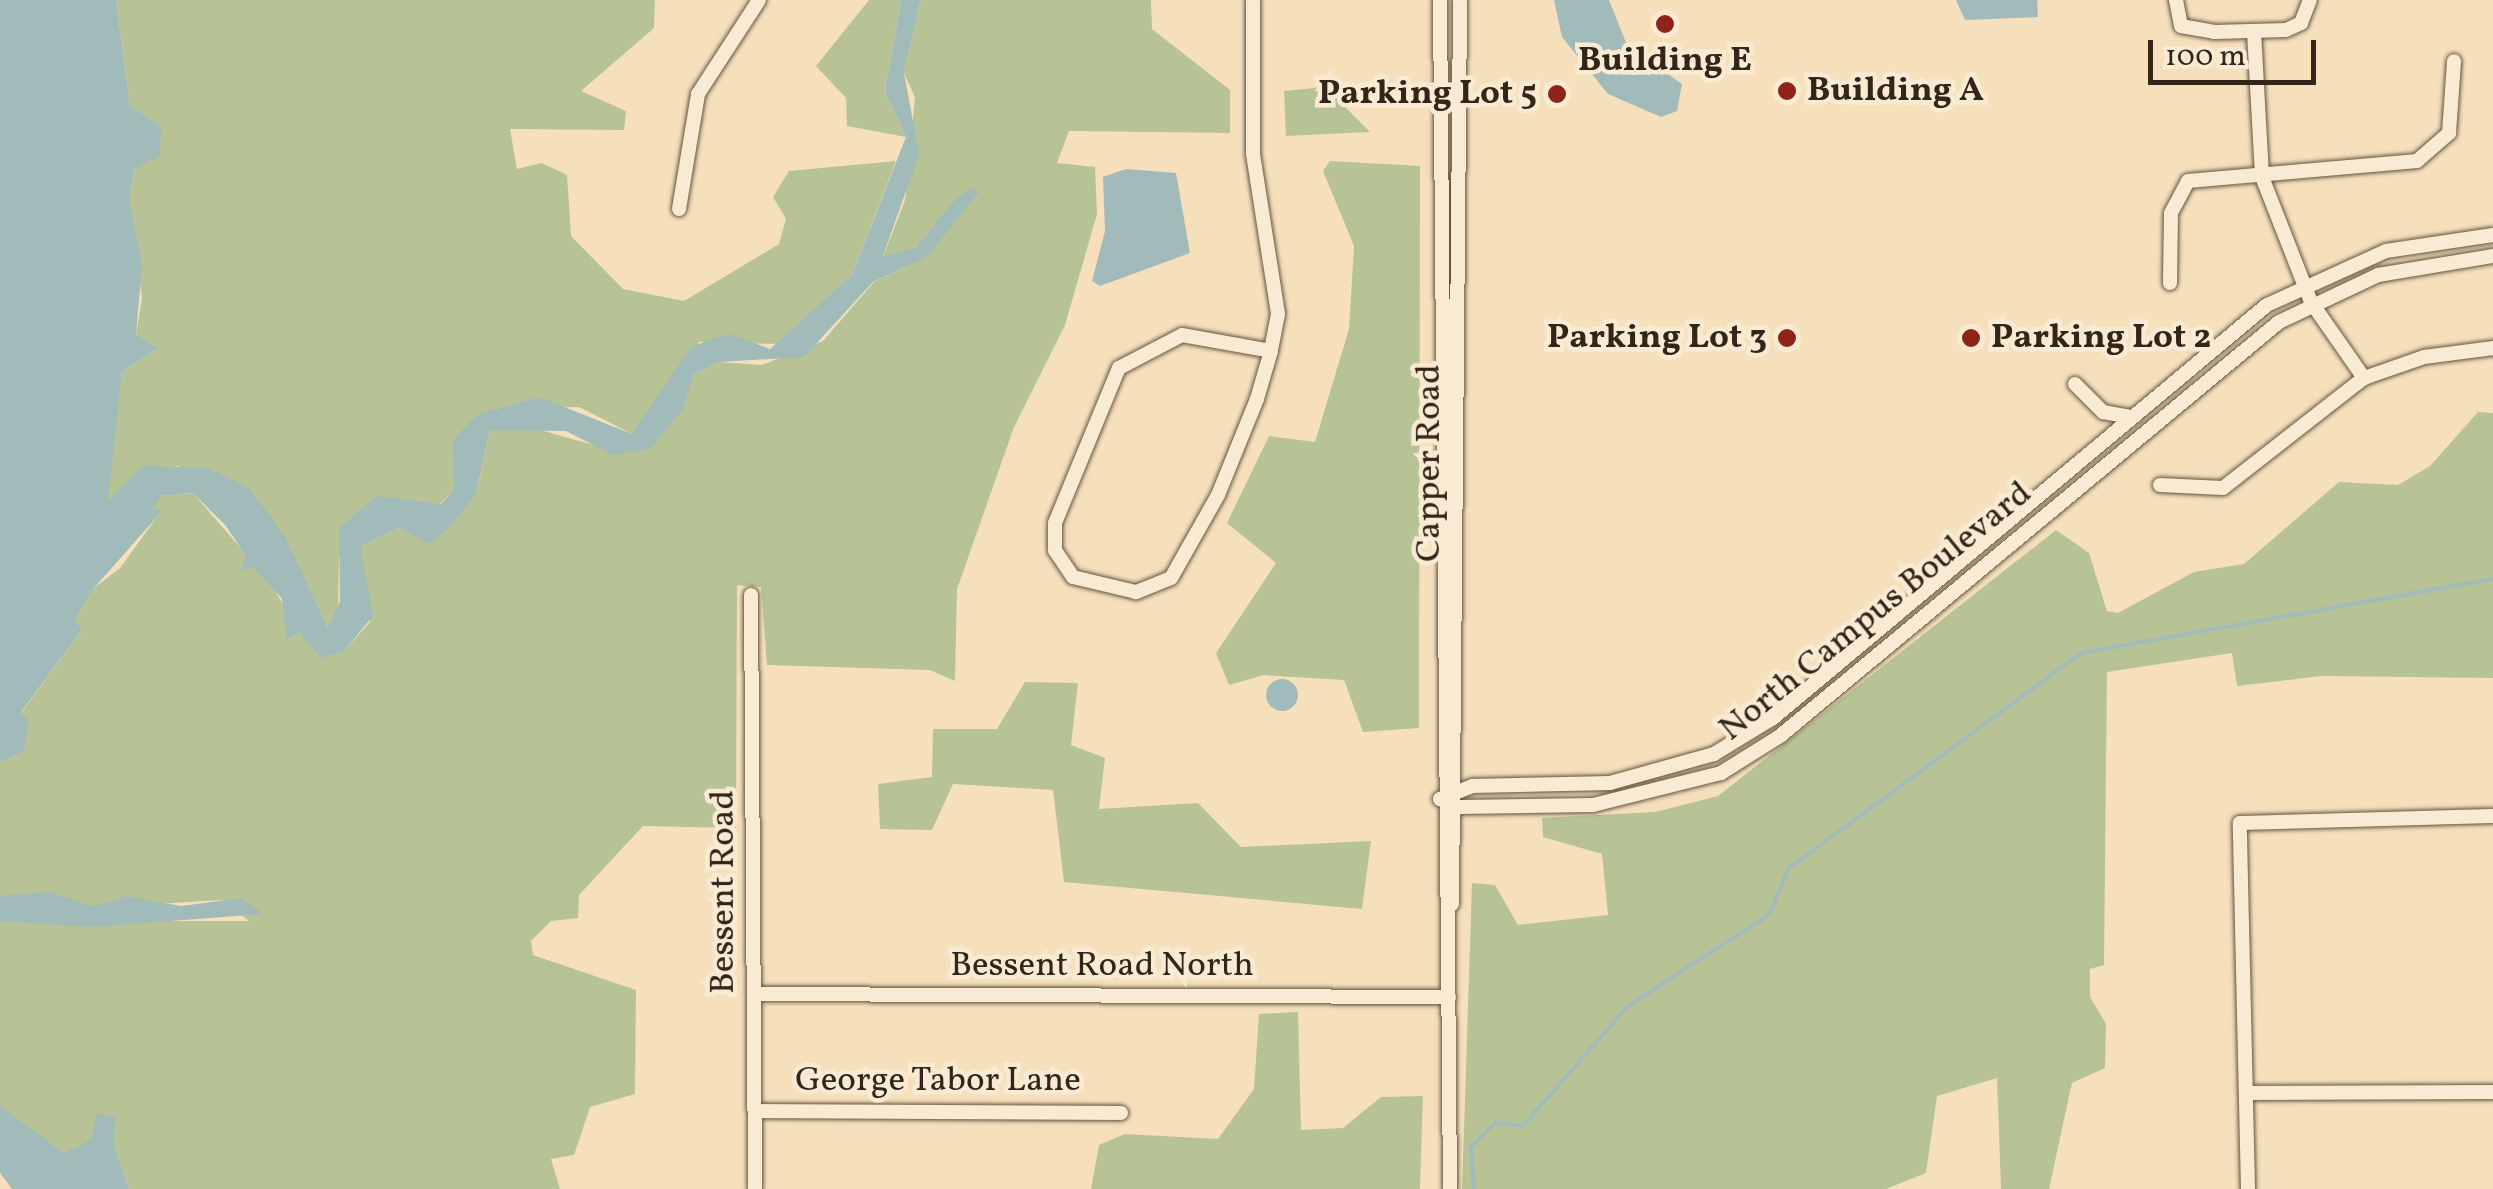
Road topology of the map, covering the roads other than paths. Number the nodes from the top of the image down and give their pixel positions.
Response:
1 (760, 0) edge
2 (1253, 0) edge
3 (1440, 0) edge
4 (1460, 0) edge
5 (2176, 0) edge
6 (2310, 0) edge
7 (2254, 32) junction
8 (2454, 61) dead end
9 (2262, 178) junction
10 (680, 209) dead end
11 (2493, 236) edge
12 (2493, 256) edge
13 (2170, 283) dead end
14 (2302, 284) junction
15 (2311, 302) junction
16 (2493, 348) edge
17 (1270, 352) junction
18 (2364, 378) junction
19 (2075, 384) dead end
20 (2132, 416) junction
21 (2160, 485) dead end
22 (751, 596) dead end
23 (1883, 625) junction
24 (1898, 641) junction
25 (1690, 763) junction
26 (1694, 782) junction
27 (1460, 788) junction
28 (1440, 799) junction
29 (1460, 807) junction
30 (2493, 816) edge
31 (1449, 925) junction
32 (754, 994) junction
33 (1450, 998) junction
34 (2246, 1092) junction
35 (2493, 1092) edge
36 (754, 1111) junction
37 (1122, 1114) dead end
38 (1450, 1186) edge
39 (755, 1189) edge
40 (2248, 1189) edge

1 - 10 street
2 - 17 street
3 - 28 street, Capper Road
4 - 27 street, Capper Road
5 - 7 street
6 - 7 street
7 - 9 street
8 - 9 street
9 - 13 street
9 - 14 street
11 - 14 street, North Campus Boulevard
12 - 15 street, North Campus Boulevard
14 - 15 street
14 - 20 street, North Campus Boulevard
15 - 18 street
15 - 24 street, North Campus Boulevard
16 - 18 street
17 - 17 street
18 - 21 street
19 - 20 street
20 - 23 street, North Campus Boulevard
22 - 32 street, Bessent Road
23 - 24 street
23 - 25 street, North Campus Boulevard
24 - 26 street, North Campus Boulevard
25 - 26 street
25 - 27 street, North Campus Boulevard
26 - 29 street, North Campus Boulevard
27 - 28 street, North Campus Boulevard
27 - 29 street, Capper Road
28 - 29 street, North Campus Boulevard
28 - 31 street, Capper Road
29 - 31 street, Capper Road
30 - 34 street
31 - 33 street, Capper Road
32 - 33 street, Bessent Road North
32 - 36 street, Bessent Road
33 - 38 street, Capper Road
34 - 35 street
34 - 40 street
36 - 37 street, George Tabor Lane
36 - 39 street, Bessent Road

